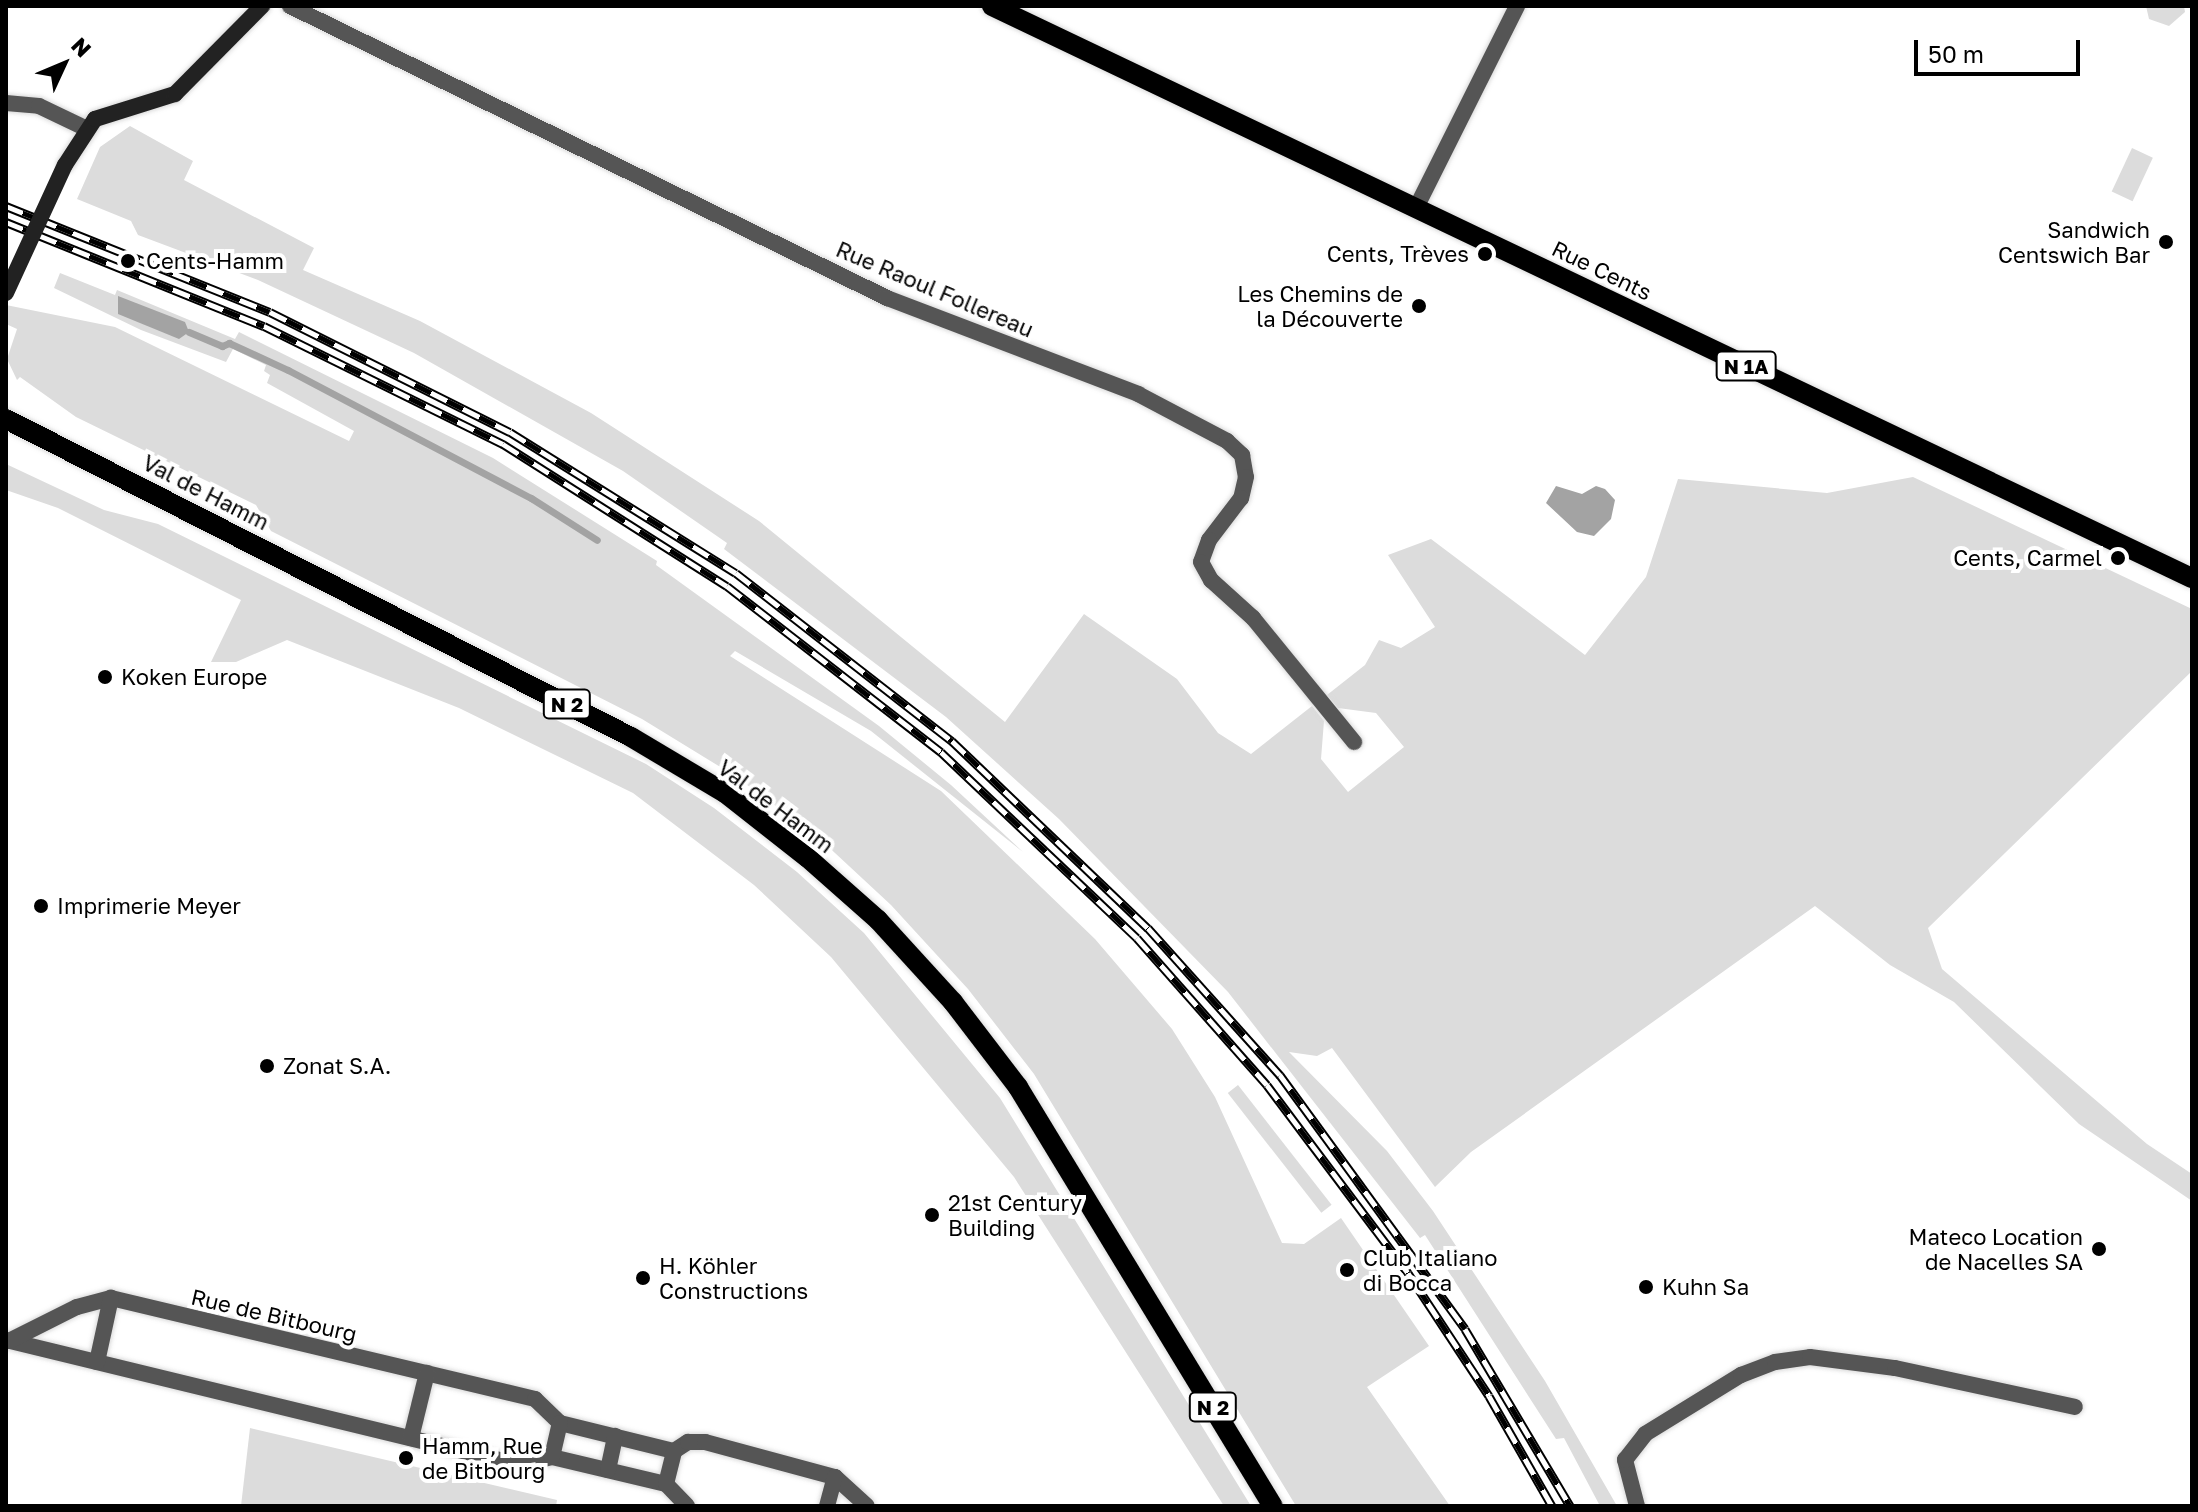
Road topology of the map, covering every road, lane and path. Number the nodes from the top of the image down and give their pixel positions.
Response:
1 (290, 6) edge
2 (992, 6) edge
3 (1517, 6) edge
4 (254, 8) edge
5 (6, 103) edge
6 (85, 128) junction
7 (1416, 208) junction
8 (6, 293) edge
9 (6, 419) edge
10 (2192, 578) edge
11 (1354, 742) dead end
12 (111, 1298) junction
13 (7, 1340) edge
14 (97, 1362) junction
15 (427, 1373) junction
16 (2075, 1407) dead end
17 (560, 1423) junction
18 (615, 1436) junction
19 (411, 1438) junction
20 (674, 1451) junction
21 (552, 1457) junction
22 (608, 1470) junction
23 (835, 1477) junction
24 (666, 1484) junction
25 (687, 1506) edge
26 (827, 1506) edge
27 (867, 1506) edge
28 (1273, 1506) edge
29 (1637, 1506) edge

1 - 11 street, Rue Raoul Follereau
2 - 7 main road, Rue Cents / N 1A
3 - 7 street
4 - 6 main road
5 - 6 street
6 - 8 main road, bridge
7 - 10 main road, Rue Cents / N 1A
9 - 28 main road, Val de Hamm / N 2
12 - 13 street, Rue de Bitbourg
12 - 14 street
12 - 15 street, Rue de Bitbourg
13 - 14 street, Rue de Bitbourg
14 - 19 street, Rue de Bitbourg
15 - 17 street, Rue de Bitbourg
15 - 19 street
16 - 29 street
17 - 18 street, Rue de Bitbourg
17 - 21 street
18 - 20 street, Rue de Bitbourg
18 - 22 street
19 - 21 street, Rue de Bitbourg
20 - 23 street, Rue de Bitbourg
20 - 24 street
21 - 22 street, Rue de Bitbourg
22 - 24 street, Rue de Bitbourg
23 - 26 street
23 - 27 street, Rue de Bitbourg
24 - 25 street

